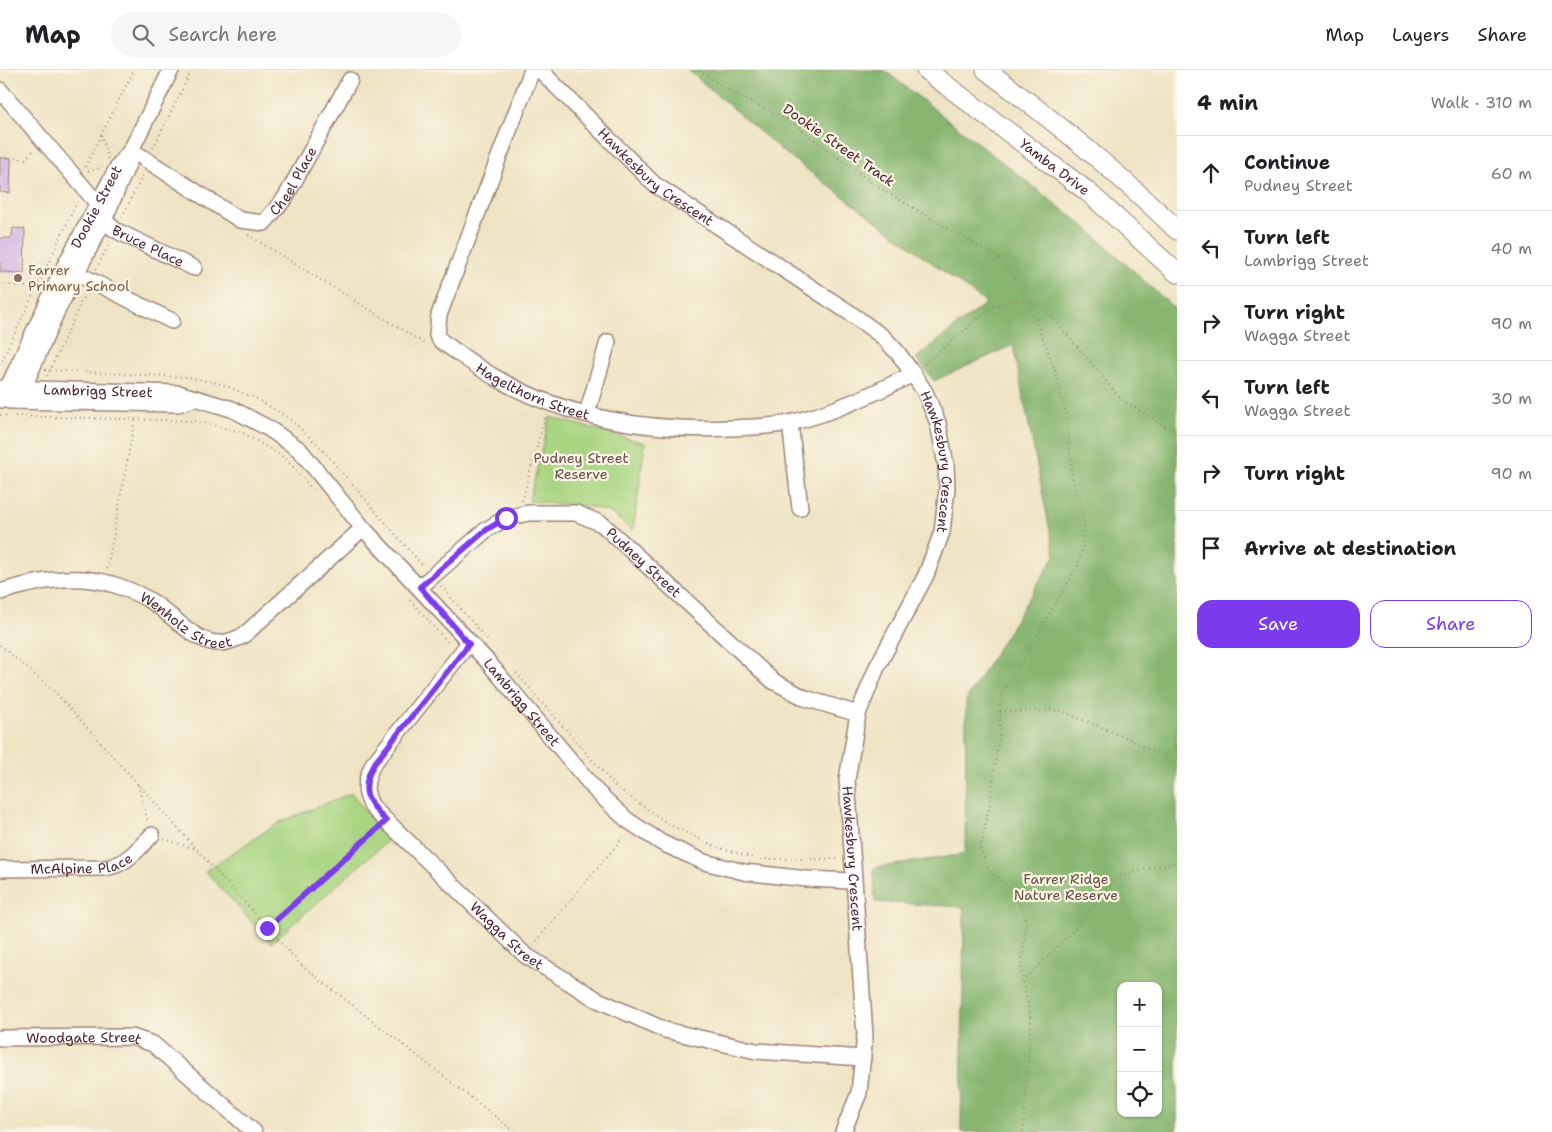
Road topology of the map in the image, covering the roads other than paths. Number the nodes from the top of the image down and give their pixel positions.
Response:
1 (171, 70) edge
2 (532, 70) edge
3 (540, 70) edge
4 (926, 70) edge
5 (940, 70) edge
6 (986, 70) edge
7 (350, 80) dead end
8 (0, 90) edge
9 (956, 92) junction
10 (131, 150) junction
11 (97, 203) junction
12 (110, 225) junction
13 (1177, 230) edge
14 (194, 268) dead end
15 (76, 272) junction
16 (1177, 273) edge
17 (172, 321) dead end
18 (608, 342) dead end
19 (913, 374) junction
20 (21, 395) junction
21 (2, 398) edge
22 (587, 413) junction
23 (790, 423) junction
24 (800, 508) dead end
25 (364, 528) junction
26 (420, 587) junction
27 (0, 592) edge
28 (469, 644) junction
29 (858, 714) junction
30 (152, 835) dead end
31 (0, 869) edge
32 (852, 880) junction
33 (0, 1038) edge
34 (863, 1058) junction
35 (254, 1132) edge
36 (843, 1132) edge

1 - 10 street, Dookie Street
2 - 22 street, Hagelthorn Street
3 - 19 street, Hawkesbury Crescent
4 - 9 main road, Yamba Drive
5 - 9 main road
6 - 13 main road
7 - 10 street, Cheel Place
8 - 11 street
9 - 16 main road, Yamba Drive
10 - 11 street, Dookie Street
10 - 12 street, Dookie Street
11 - 12 street
11 - 21 street, Dookie Street
12 - 14 street, Bruce Place
12 - 15 street, Dookie Street
15 - 17 street
15 - 20 street, Dookie Street
18 - 22 street
19 - 23 street, Hagelthorn Street
19 - 29 street, Hawkesbury Crescent
20 - 21 street, Lambrigg Street
20 - 25 street, Lambrigg Street
22 - 23 street, Hagelthorn Street
23 - 24 street
25 - 26 street, Lambrigg Street
25 - 27 street, Wenholz Street
26 - 28 street, Lambrigg Street
26 - 29 street, Pudney Street
28 - 32 street, Lambrigg Street
28 - 34 street, Wagga Street
29 - 32 street, Hawkesbury Crescent
30 - 31 street, McAlpine Place
32 - 34 street, Hawkesbury Crescent
33 - 35 street, Woodgate Street
34 - 36 street, Hawkesbury Crescent

